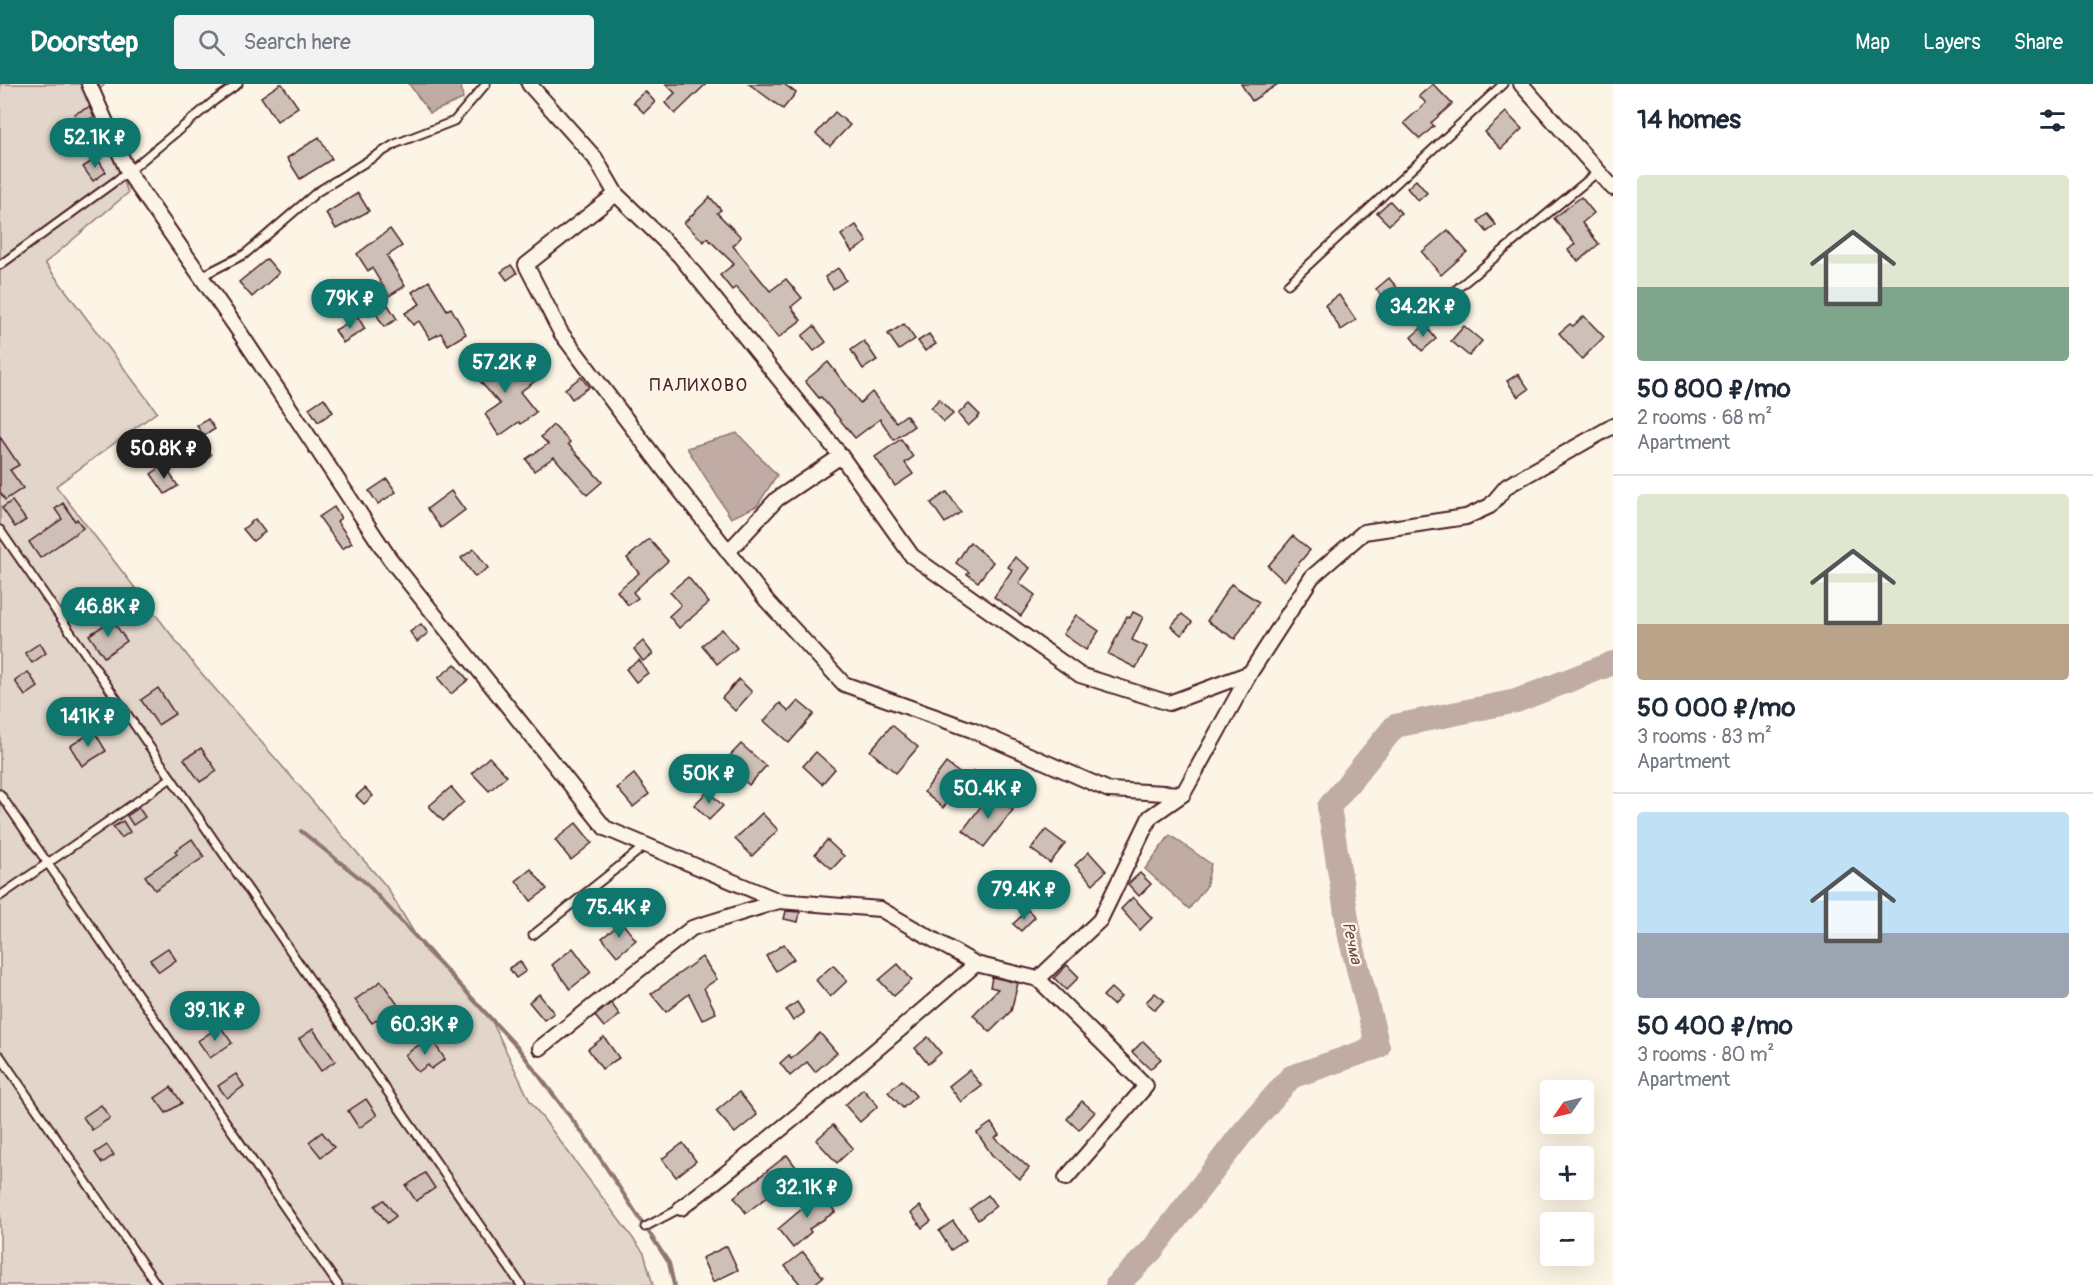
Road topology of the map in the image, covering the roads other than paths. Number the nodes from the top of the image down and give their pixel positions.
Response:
1 (89, 84) edge
2 (238, 84) edge
3 (486, 84) edge
4 (529, 84) edge
5 (1503, 84) edge
6 (1521, 84) edge
7 (1599, 171) junction
8 (128, 172) junction
9 (1613, 188) edge
10 (616, 194) junction
11 (0, 265) edge
12 (200, 278) junction
13 (1288, 284) dead end
14 (1435, 307) dead end
15 (1613, 426) edge
16 (841, 456) junction
17 (0, 530) edge
18 (728, 552) junction
19 (1250, 673) junction
20 (171, 778) junction
21 (0, 794) edge
22 (1183, 794) junction
23 (646, 845) junction
24 (47, 863) junction
25 (0, 896) edge
26 (779, 901) junction
27 (533, 935) dead end
28 (976, 964) junction
29 (1038, 979) junction
30 (540, 1048) dead end
31 (0, 1056) edge
32 (1066, 1178) dead end
33 (681, 1208) joint
34 (645, 1227) dead end
35 (157, 1285) edge
36 (338, 1285) edge
37 (521, 1285) edge

1 - 8 street
2 - 8 lane
3 - 12 lane
4 - 10 street
5 - 13 lane
6 - 7 street
7 - 9 street
7 - 14 lane
8 - 11 lane
8 - 12 street
10 - 16 street
10 - 18 street
12 - 23 street
15 - 19 street
16 - 18 street
16 - 19 street
17 - 20 lane
18 - 22 street
19 - 22 street
20 - 24 lane
20 - 37 lane
21 - 24 lane
22 - 29 street
23 - 26 street
23 - 27 lane
24 - 25 lane
24 - 36 lane
26 - 28 street
26 - 30 street
28 - 29 street
28 - 33 street
29 - 32 street
31 - 35 lane
33 - 34 lane

